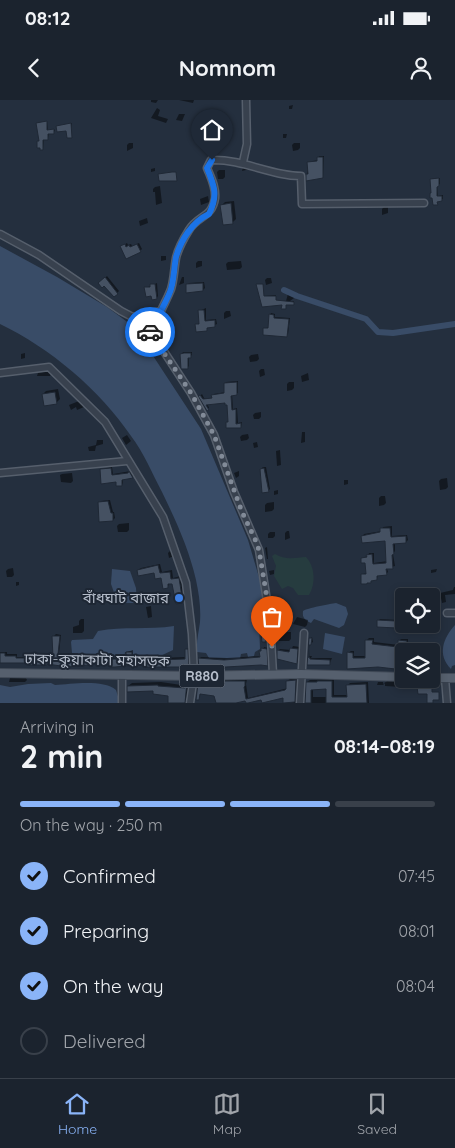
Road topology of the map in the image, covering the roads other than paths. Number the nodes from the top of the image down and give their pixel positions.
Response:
1 (246, 100) edge
2 (243, 162) junction
3 (424, 202) dead end
4 (0, 234) edge
5 (134, 317) junction
6 (0, 374) edge
7 (127, 461) junction
8 (0, 473) edge
9 (447, 613) dead end
10 (455, 613) edge
11 (304, 633) dead end
12 (0, 673) edge
13 (273, 674) junction
14 (301, 674) junction
15 (122, 675) junction
16 (194, 676) junction
17 (395, 677) edge
18 (440, 678) edge
19 (445, 678) junction
20 (455, 678) edge
21 (122, 703) edge
22 (190, 703) edge
23 (300, 703) edge
24 (447, 703) edge

1 - 2 street
2 - 3 street
2 - 5 street
4 - 5 street
5 - 13 street
6 - 7 street
7 - 8 street
7 - 16 street
9 - 10 street
11 - 14 street
12 - 15 main road, ঢাকা-কুয়াকাটা মহাসড়ক / R880
13 - 14 main road, ঢাকা-কুয়াকাটা মহাসড়ক / R880
13 - 16 main road, ঢাকা-কুয়াকাটা মহাসড়ক / R880
14 - 17 main road, ঢাকা-কুয়াকাটা মহাসড়ক / R880
14 - 23 street
15 - 16 main road, ঢাকা-কুয়াকাটা মহাসড়ক / R880
15 - 21 street
16 - 22 street
18 - 19 main road
19 - 20 main road
19 - 24 street

